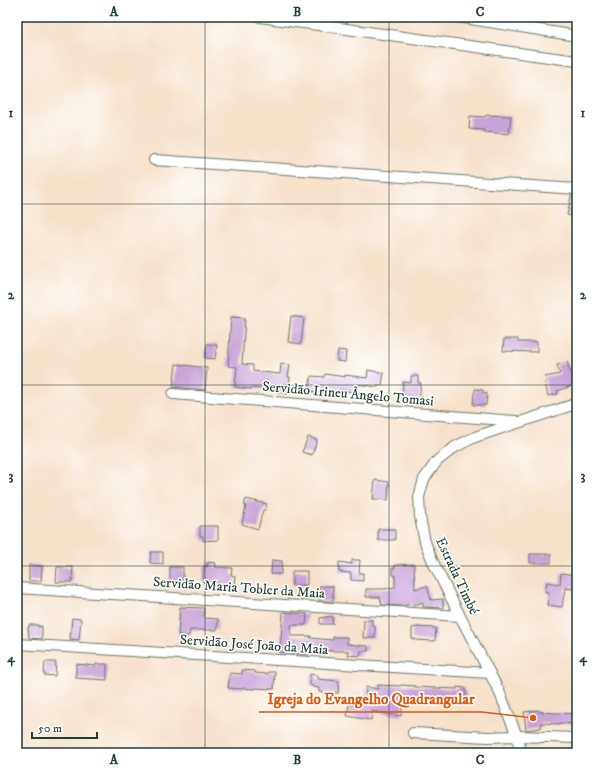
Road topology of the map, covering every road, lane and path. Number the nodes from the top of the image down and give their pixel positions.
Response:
1 (260, 17) edge
2 (458, 17) edge
3 (577, 36) edge
4 (577, 61) edge
5 (154, 160) dead end
6 (577, 189) edge
7 (173, 394) dead end
8 (577, 402) edge
9 (521, 422) junction
10 (17, 588) edge
11 (460, 616) junction
12 (17, 644) edge
13 (490, 673) junction
14 (413, 733) dead end
15 (517, 736) junction
16 (577, 738) edge
17 (521, 753) edge

1 - 4 street
2 - 3 street
5 - 6 street
7 - 9 street, Servidão Irineu Ângelo Tomasi
8 - 9 street, Estrada Timbé
9 - 11 street, Estrada Timbé
10 - 11 street, Servidão Maria Tobler da Maia
11 - 13 street, Estrada Timbé
12 - 13 street, Servidão José João da Maia
13 - 15 street, Estrada Timbé
14 - 15 street
15 - 16 street
15 - 17 street, Estrada Timbé

